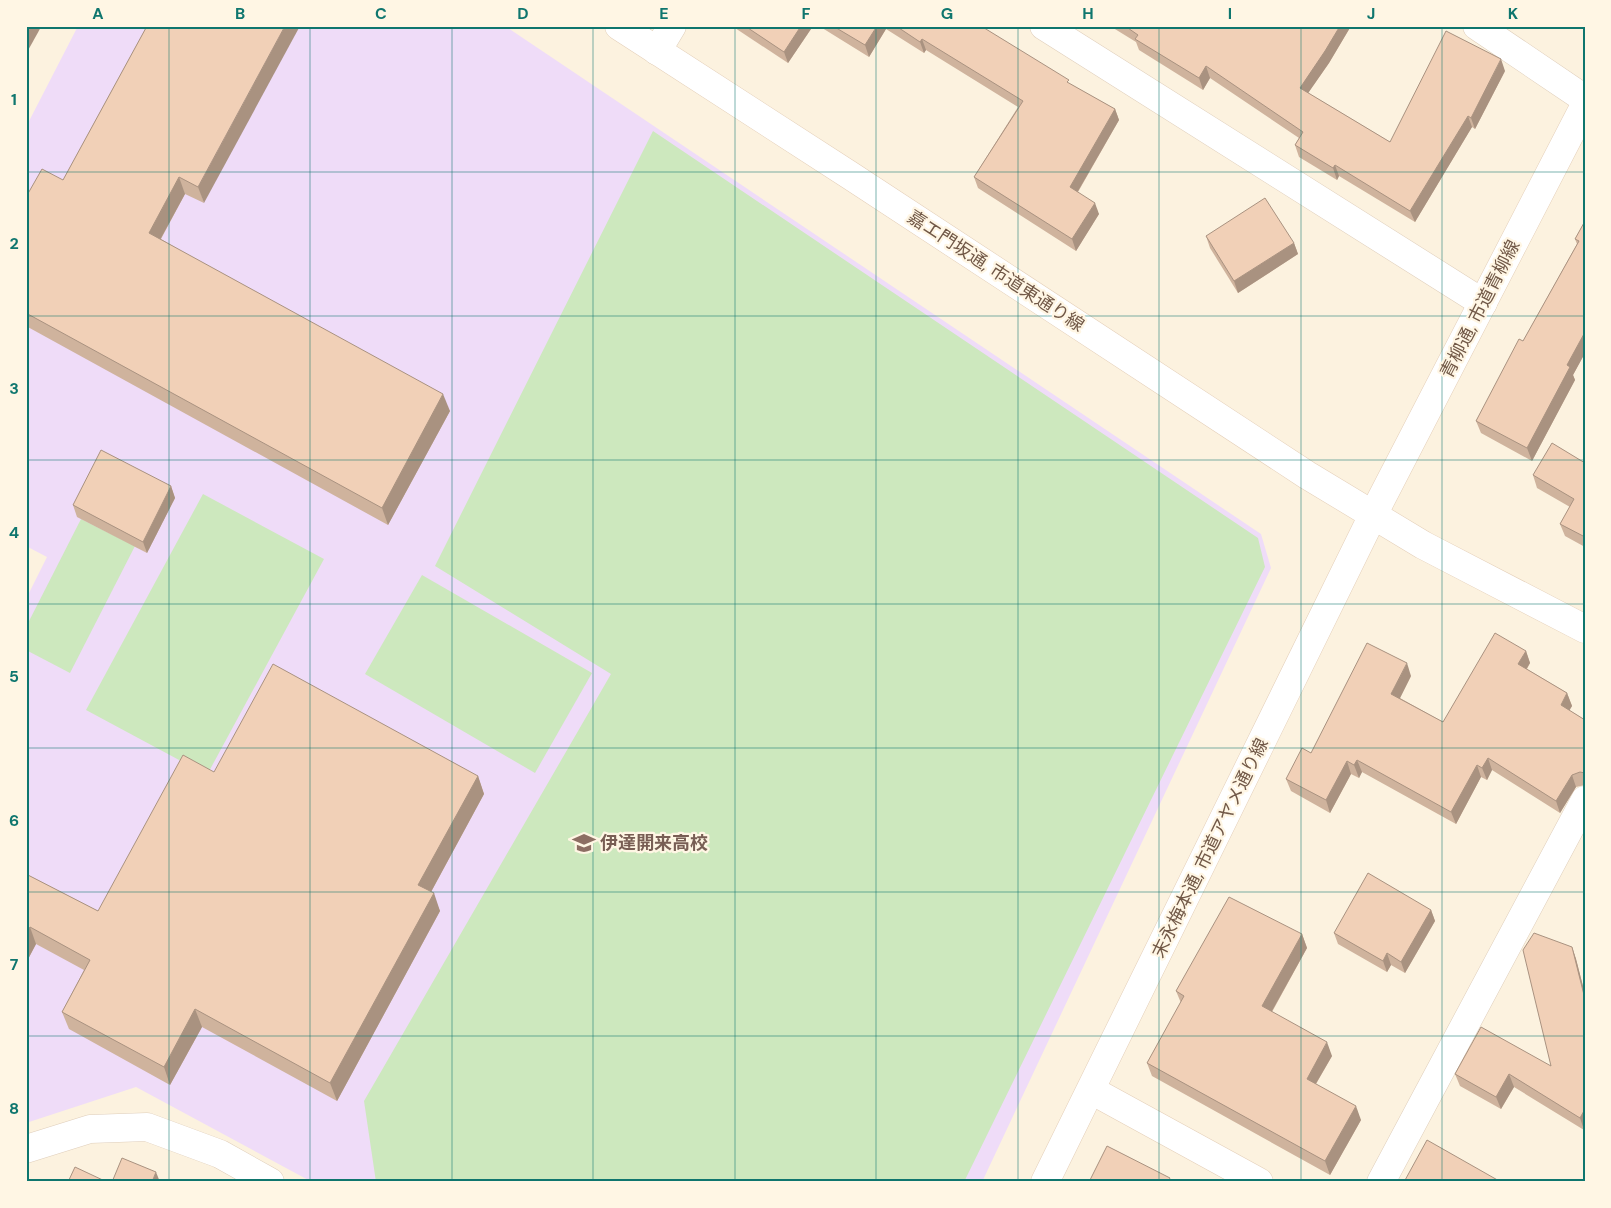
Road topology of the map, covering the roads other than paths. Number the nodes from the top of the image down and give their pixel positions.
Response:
1 (619, 26) edge
2 (672, 26) edge
3 (1044, 26) edge
4 (1477, 26) edge
5 (657, 51) junction
6 (1585, 99) edge
7 (1585, 105) edge
8 (1484, 303) junction
9 (1374, 513) junction
10 (1585, 630) edge
11 (1585, 800) edge
12 (1091, 1090) junction
13 (26, 1150) edge
14 (270, 1182) edge
15 (1045, 1182) edge
16 (1259, 1182) edge
17 (1381, 1182) edge

1 - 5 street, 嘉エ門坂通, 市道東通り線
2 - 5 street
3 - 8 street
4 - 6 street
5 - 9 street, 嘉エ門坂通, 市道東通り線
7 - 8 street, 青柳通, 市道青柳線
8 - 9 street, 青柳通, 市道青柳線
9 - 10 street, 嘉エ門坂通, 市道東通り線
9 - 12 street, 末永梅本通, 市道アヤメ通り線
11 - 17 street
12 - 15 street, 末永梅本通, 市道アヤメ通り線
12 - 16 street
13 - 14 street

